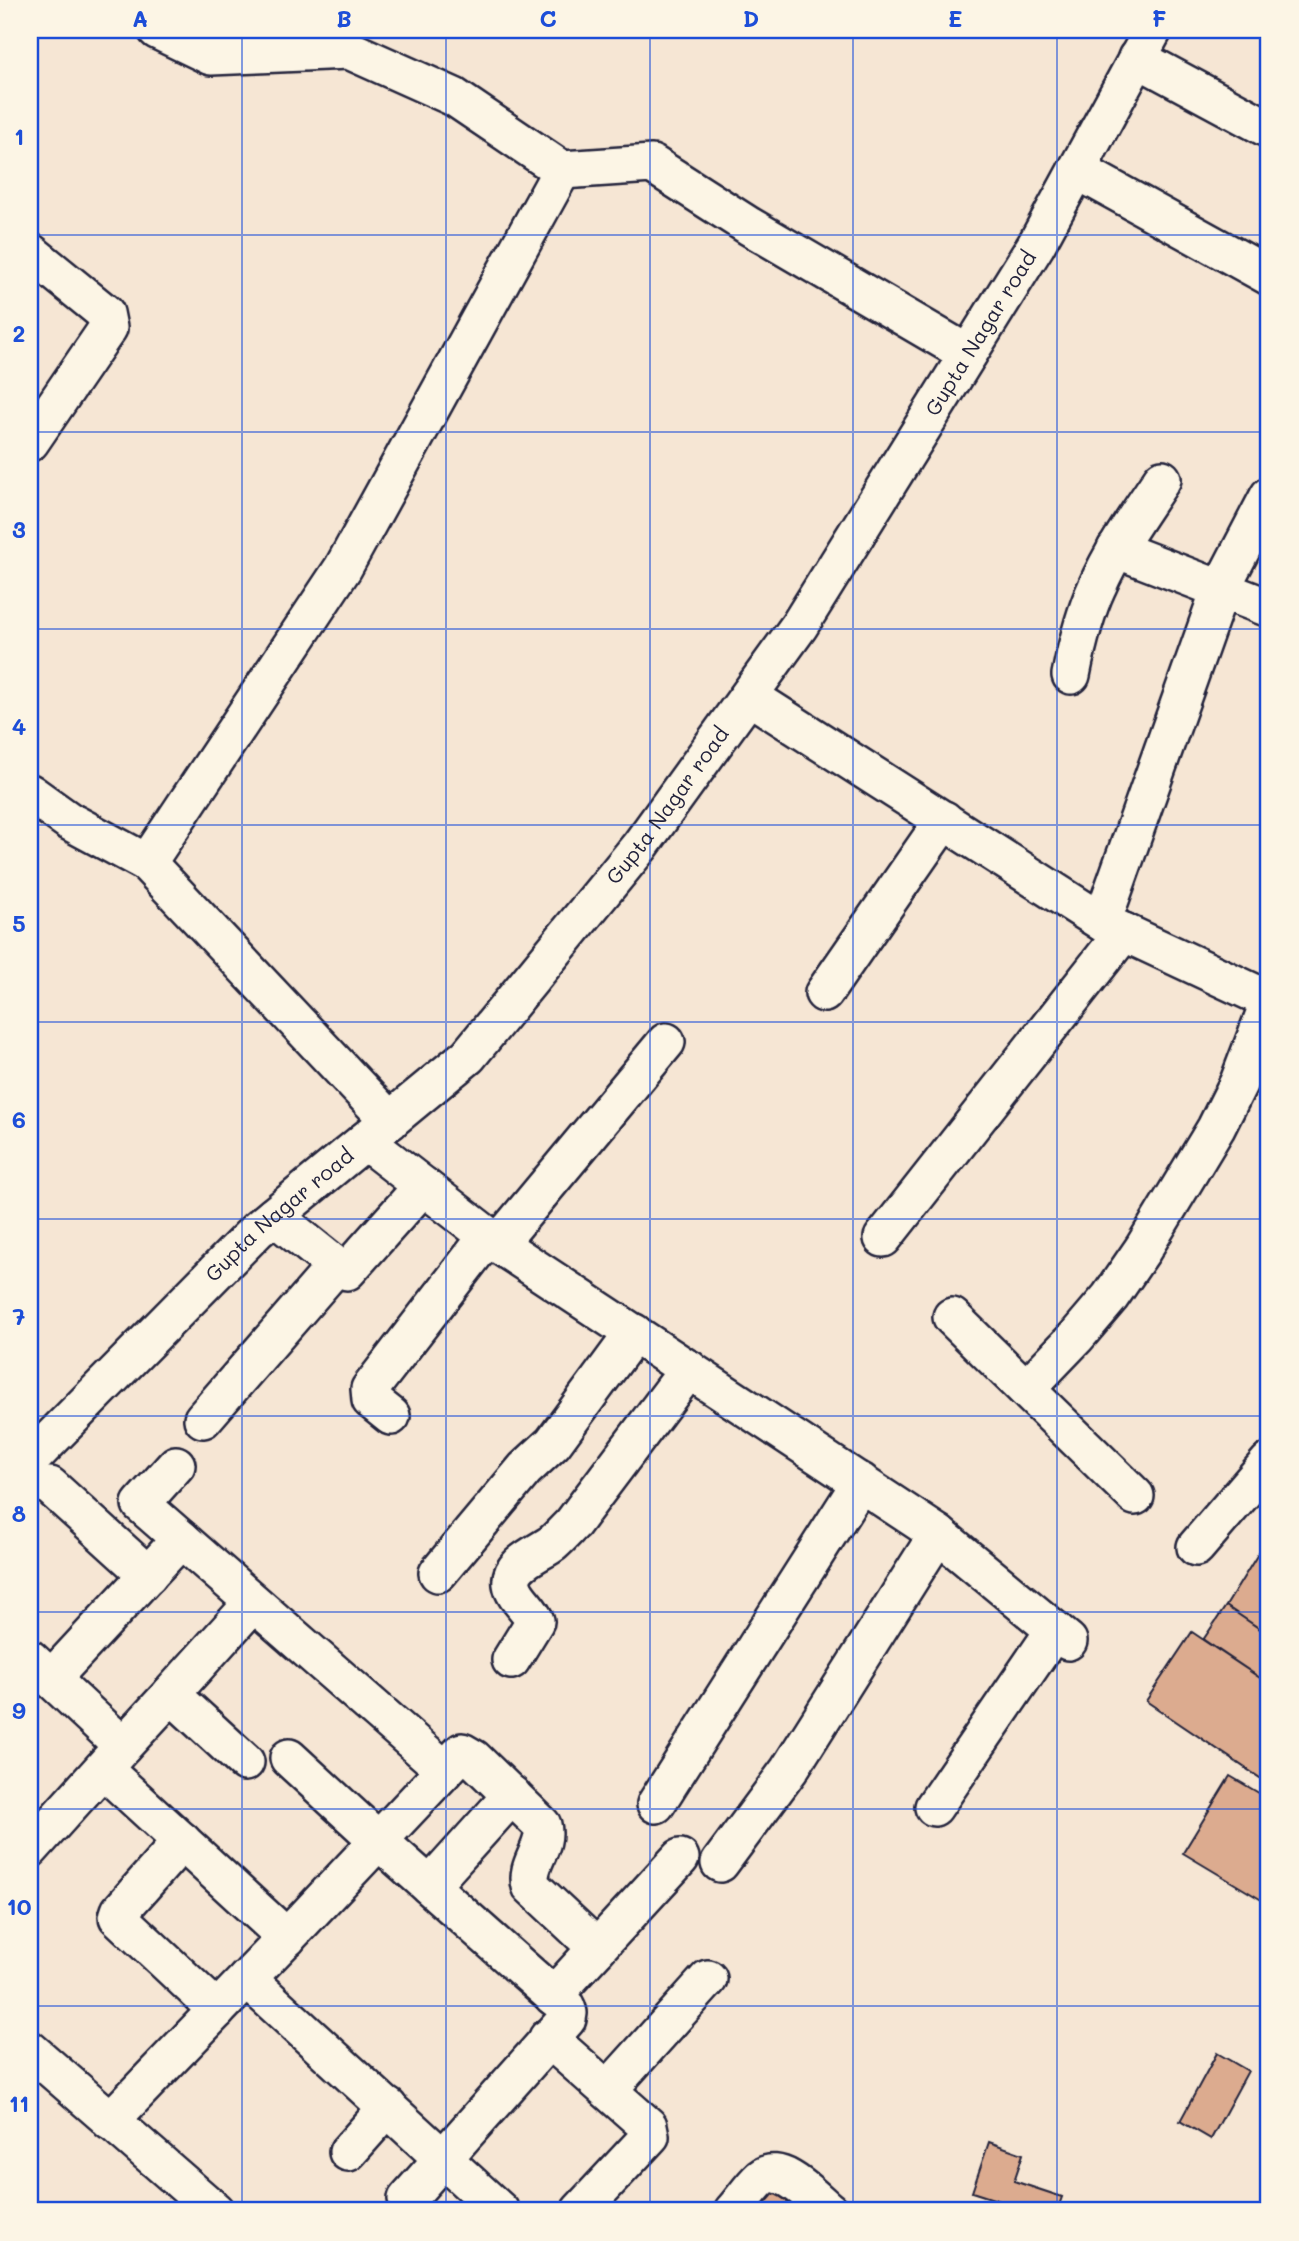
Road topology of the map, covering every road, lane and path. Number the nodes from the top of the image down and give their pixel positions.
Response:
1 (157, 30) edge
2 (1145, 44) edge
3 (1269, 129) edge
4 (562, 170) junction
5 (1077, 170) junction
6 (30, 252) edge
7 (1269, 276) edge
8 (968, 354) junction
9 (30, 442) edge
10 (1162, 479) dead end
11 (1269, 496) edge
12 (1116, 549) junction
13 (1220, 590) junction
14 (1269, 608) edge
15 (1071, 676) dead end
16 (749, 696) junction
17 (30, 793) edge
18 (944, 820) junction
19 (147, 863) junction
20 (1113, 927) junction
21 (824, 993) dead end
22 (1269, 1001) edge
23 (666, 1042) dead end
24 (378, 1131) junction
25 (423, 1186) junction
26 (274, 1216) junction
27 (883, 1238) dead end
28 (493, 1240) junction
29 (336, 1266) junction
30 (952, 1317) dead end
31 (634, 1333) junction
32 (689, 1369) junction
33 (1026, 1389) junction
34 (391, 1416) dead end
35 (203, 1419) dead end
36 (1269, 1462) edge
37 (176, 1465) dead end
38 (40, 1473) edge
39 (861, 1482) junction
40 (1135, 1496) dead end
41 (938, 1534) junction
42 (181, 1539) junction
43 (1196, 1547) dead end
44 (438, 1573) dead end
45 (148, 1575) junction
46 (253, 1603) junction
47 (510, 1660) dead end
48 (41, 1669) edge
49 (171, 1694) junction
50 (113, 1758) junction
51 (289, 1758) dead end
52 (245, 1762) dead end
53 (444, 1769) junction
54 (512, 1795) junction
55 (656, 1804) dead end
56 (934, 1807) dead end
57 (182, 1841) junction
58 (379, 1841) junction
59 (30, 1849) edge
60 (680, 1858) dead end
61 (720, 1863) dead end
62 (430, 1886) junction
63 (287, 1938) junction
64 (597, 1948) junction
65 (247, 1979) junction
66 (708, 1979) dead end
67 (553, 1996) junction
68 (217, 2010) junction
69 (548, 2038) junction
70 (30, 2050) edge
71 (608, 2090) junction
72 (388, 2107) junction
73 (110, 2121) junction
74 (348, 2152) dead end
75 (443, 2158) junction
76 (407, 2199) dead end
77 (215, 2211) edge
78 (500, 2211) edge
79 (580, 2211) edge
80 (733, 2211) edge
81 (829, 2211) edge

1 - 4 street
2 - 3 street
2 - 5 street, Gupta Nagar road
4 - 8 street
4 - 19 street
5 - 7 street
5 - 8 street, Gupta Nagar road
6 - 9 street
8 - 16 street, Gupta Nagar road
10 - 12 street
11 - 13 street
12 - 13 street
12 - 15 street
13 - 14 street
13 - 20 street
16 - 18 street
16 - 24 street, Gupta Nagar road
17 - 19 street
18 - 20 street
18 - 21 street
19 - 24 street
20 - 22 street
20 - 27 street
22 - 33 street
23 - 28 street
24 - 25 street
24 - 26 street, Gupta Nagar road
25 - 28 street
25 - 29 street
26 - 29 street
26 - 38 street, Gupta Nagar road
28 - 31 street
28 - 34 street
29 - 35 street
30 - 33 street
31 - 32 street
31 - 44 street
32 - 39 street
32 - 47 street
33 - 40 street
36 - 43 street
37 - 42 street
38 - 45 street
39 - 41 street
39 - 55 street
41 - 56 street
41 - 61 street
42 - 45 street
42 - 46 street
45 - 48 street
46 - 49 street
46 - 53 street
48 - 50 street
49 - 50 street
49 - 52 street
50 - 57 street
50 - 59 street
51 - 58 street
53 - 54 street
53 - 58 street
54 - 62 street
54 - 64 street
57 - 63 street
57 - 68 street
58 - 62 street
58 - 63 street
60 - 64 street
62 - 67 street
63 - 65 street
64 - 67 street
65 - 68 street
65 - 72 street
66 - 71 street
67 - 69 street
68 - 73 street
69 - 71 street
69 - 75 street
70 - 73 street
71 - 79 street
72 - 74 street
72 - 75 street
73 - 77 street
75 - 76 street
75 - 78 street
80 - 81 street

